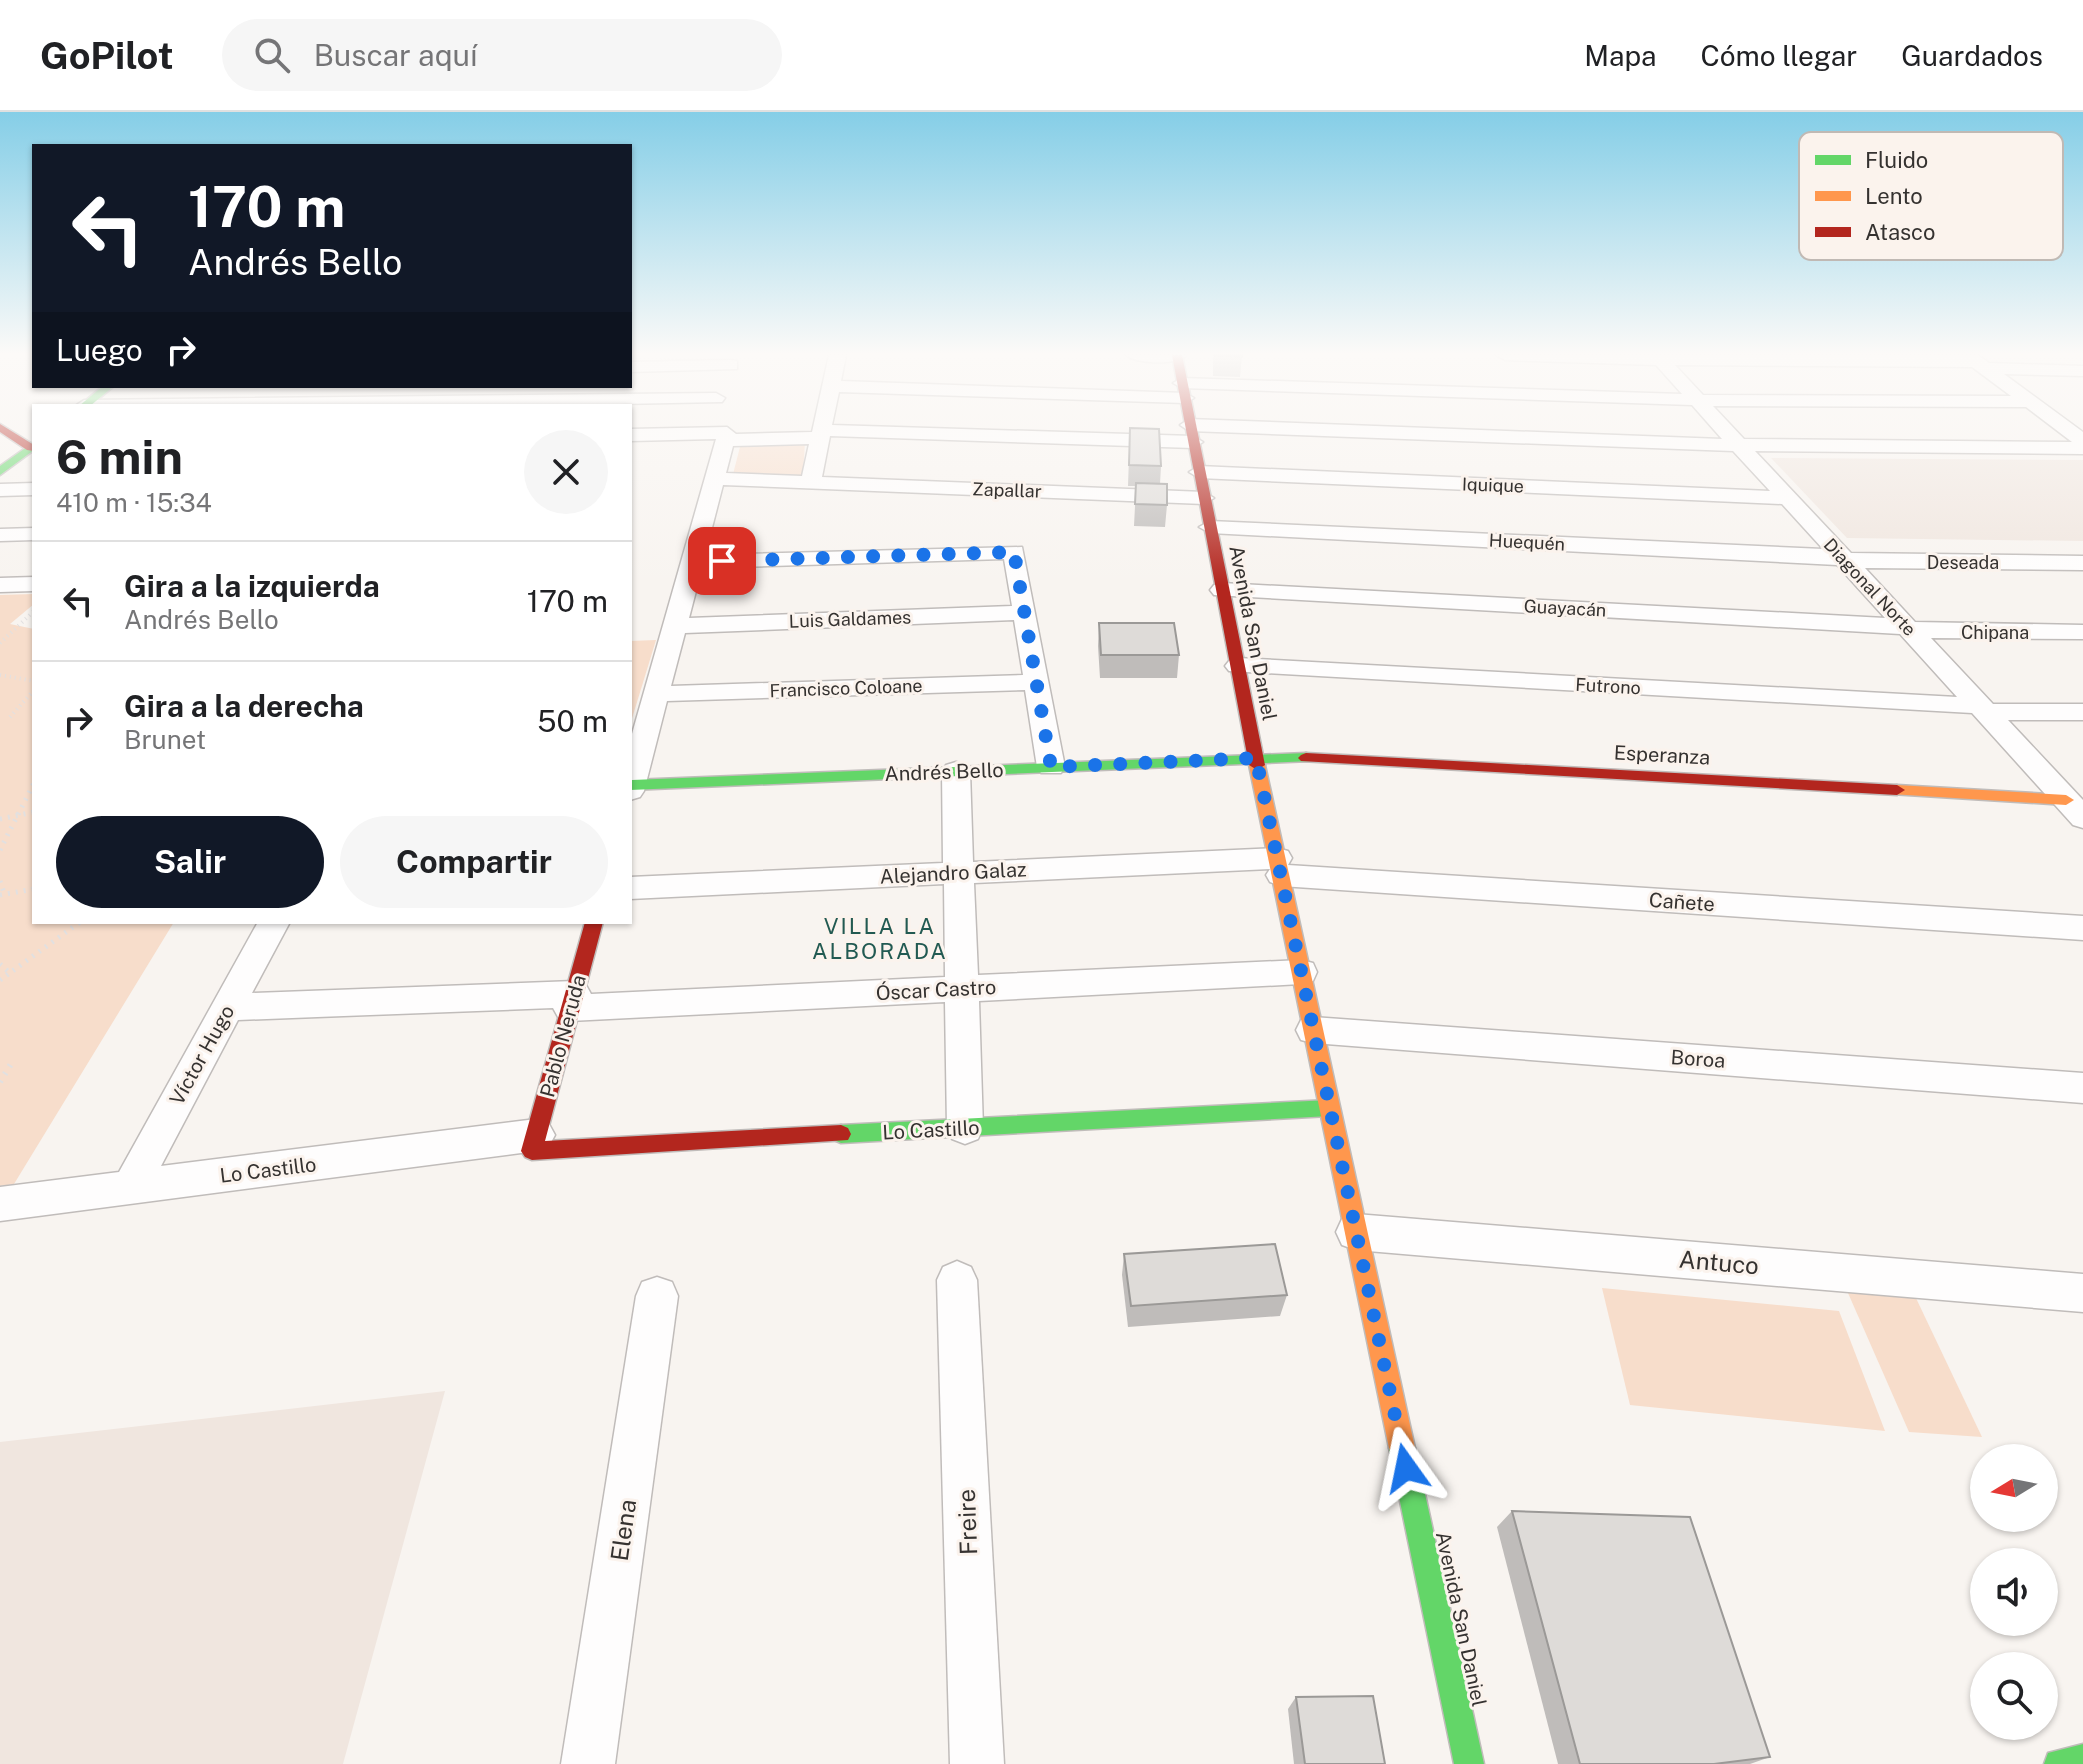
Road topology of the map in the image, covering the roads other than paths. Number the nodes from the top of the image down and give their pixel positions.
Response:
1 (8, 432) edge
2 (1728, 432) edge
3 (821, 434) junction
4 (1191, 434) junction
5 (632, 435) edge
6 (726, 437) junction
7 (1740, 445) junction
8 (32, 446) edge
9 (32, 448) edge
10 (2083, 448) edge
11 (0, 472) edge
12 (1199, 472) junction
13 (715, 479) junction
14 (811, 483) junction
15 (32, 489) edge
16 (0, 490) edge
17 (1204, 498) junction
18 (1788, 498) junction
19 (1210, 527) junction
20 (32, 534) edge
21 (0, 535) edge
22 (1844, 558) junction
23 (693, 562) junction
24 (2083, 563) edge
25 (32, 584) edge
26 (0, 585) edge
27 (1222, 590) junction
28 (1024, 613) junction
29 (675, 626) junction
30 (1908, 628) junction
31 (2083, 632) edge
32 (1238, 666) junction
33 (1036, 682) junction
34 (656, 694) junction
35 (1982, 709) junction
36 (2083, 712) edge
37 (1256, 758) junction
38 (1051, 767) junction
39 (956, 771) junction
40 (632, 779) edge
41 (632, 783) edge
42 (2078, 813) edge
43 (1279, 867) junction
44 (959, 872) junction
45 (632, 888) edge
46 (273, 924) edge
47 (593, 924) edge
48 (2083, 928) edge
49 (1301, 972) junction
50 (962, 988) junction
51 (572, 1001) junction
52 (229, 1007) junction
53 (1313, 1030) junction
54 (2083, 1088) edge
55 (1329, 1108) junction
56 (965, 1128) junction
57 (534, 1143) junction
58 (130, 1188) junction
59 (0, 1204) edge
60 (1356, 1232) junction
61 (957, 1280) dead end
62 (2083, 1293) edge
63 (657, 1296) dead end
64 (2083, 1759) edge
65 (588, 1764) edge
66 (977, 1764) edge
67 (1469, 1764) edge
68 (2059, 1764) edge

1 - 8 street
2 - 7 street, Diagonal Norte
3 - 4 street
3 - 6 street
3 - 14 street
4 - 7 street
4 - 12 street, Avenida San Daniel
5 - 6 street
6 - 13 street
7 - 10 street
7 - 18 street, Diagonal Norte
9 - 11 street
12 - 17 street, Avenida San Daniel
12 - 18 street, Iquique
13 - 14 street, Zapallar
13 - 23 street
14 - 17 street, Zapallar
15 - 16 street
17 - 19 street, Avenida San Daniel
18 - 22 street, Diagonal Norte
19 - 22 street, Huequén
19 - 27 street, Avenida San Daniel
20 - 21 street
22 - 24 street, Deseada
22 - 30 street, Diagonal Norte
23 - 28 street
23 - 29 street
25 - 26 street
27 - 30 street, Guayacán
27 - 32 street, Avenida San Daniel
28 - 29 street, Luis Galdames
28 - 33 street
29 - 34 street
30 - 31 street, Chipana
30 - 35 street, Diagonal Norte
32 - 35 street, Futrono
32 - 37 street, Avenida San Daniel
33 - 34 street, Francisco Coloane
33 - 38 street
34 - 40 street
35 - 36 street, Futrono
35 - 42 street, Diagonal Norte
37 - 38 street, Andrés Bello
37 - 42 street, Esperanza
37 - 43 street, Avenida San Daniel
38 - 39 street, Andrés Bello
39 - 41 street, Andrés Bello
39 - 44 street
43 - 44 street, Alejandro Galaz
43 - 48 street, Cañete
43 - 49 street, Avenida San Daniel
44 - 45 street, Alejandro Galaz
44 - 50 street
46 - 52 street, Víctor Hugo
47 - 51 street, Pablo Neruda
49 - 50 street, Óscar Castro
49 - 53 street, Avenida San Daniel
50 - 51 street, Óscar Castro
50 - 56 street
51 - 52 street, Óscar Castro
51 - 57 street, Pablo Neruda
52 - 58 street, Víctor Hugo
53 - 54 street, Boroa
53 - 55 street, Avenida San Daniel
55 - 56 street, Lo Castillo
55 - 60 street, Avenida San Daniel
56 - 57 street, Lo Castillo
57 - 58 street, Lo Castillo
58 - 59 street, Lo Castillo
60 - 62 street, Antuco
60 - 67 street, Avenida San Daniel
61 - 66 street, Freire
63 - 65 street, Elena
64 - 68 street

